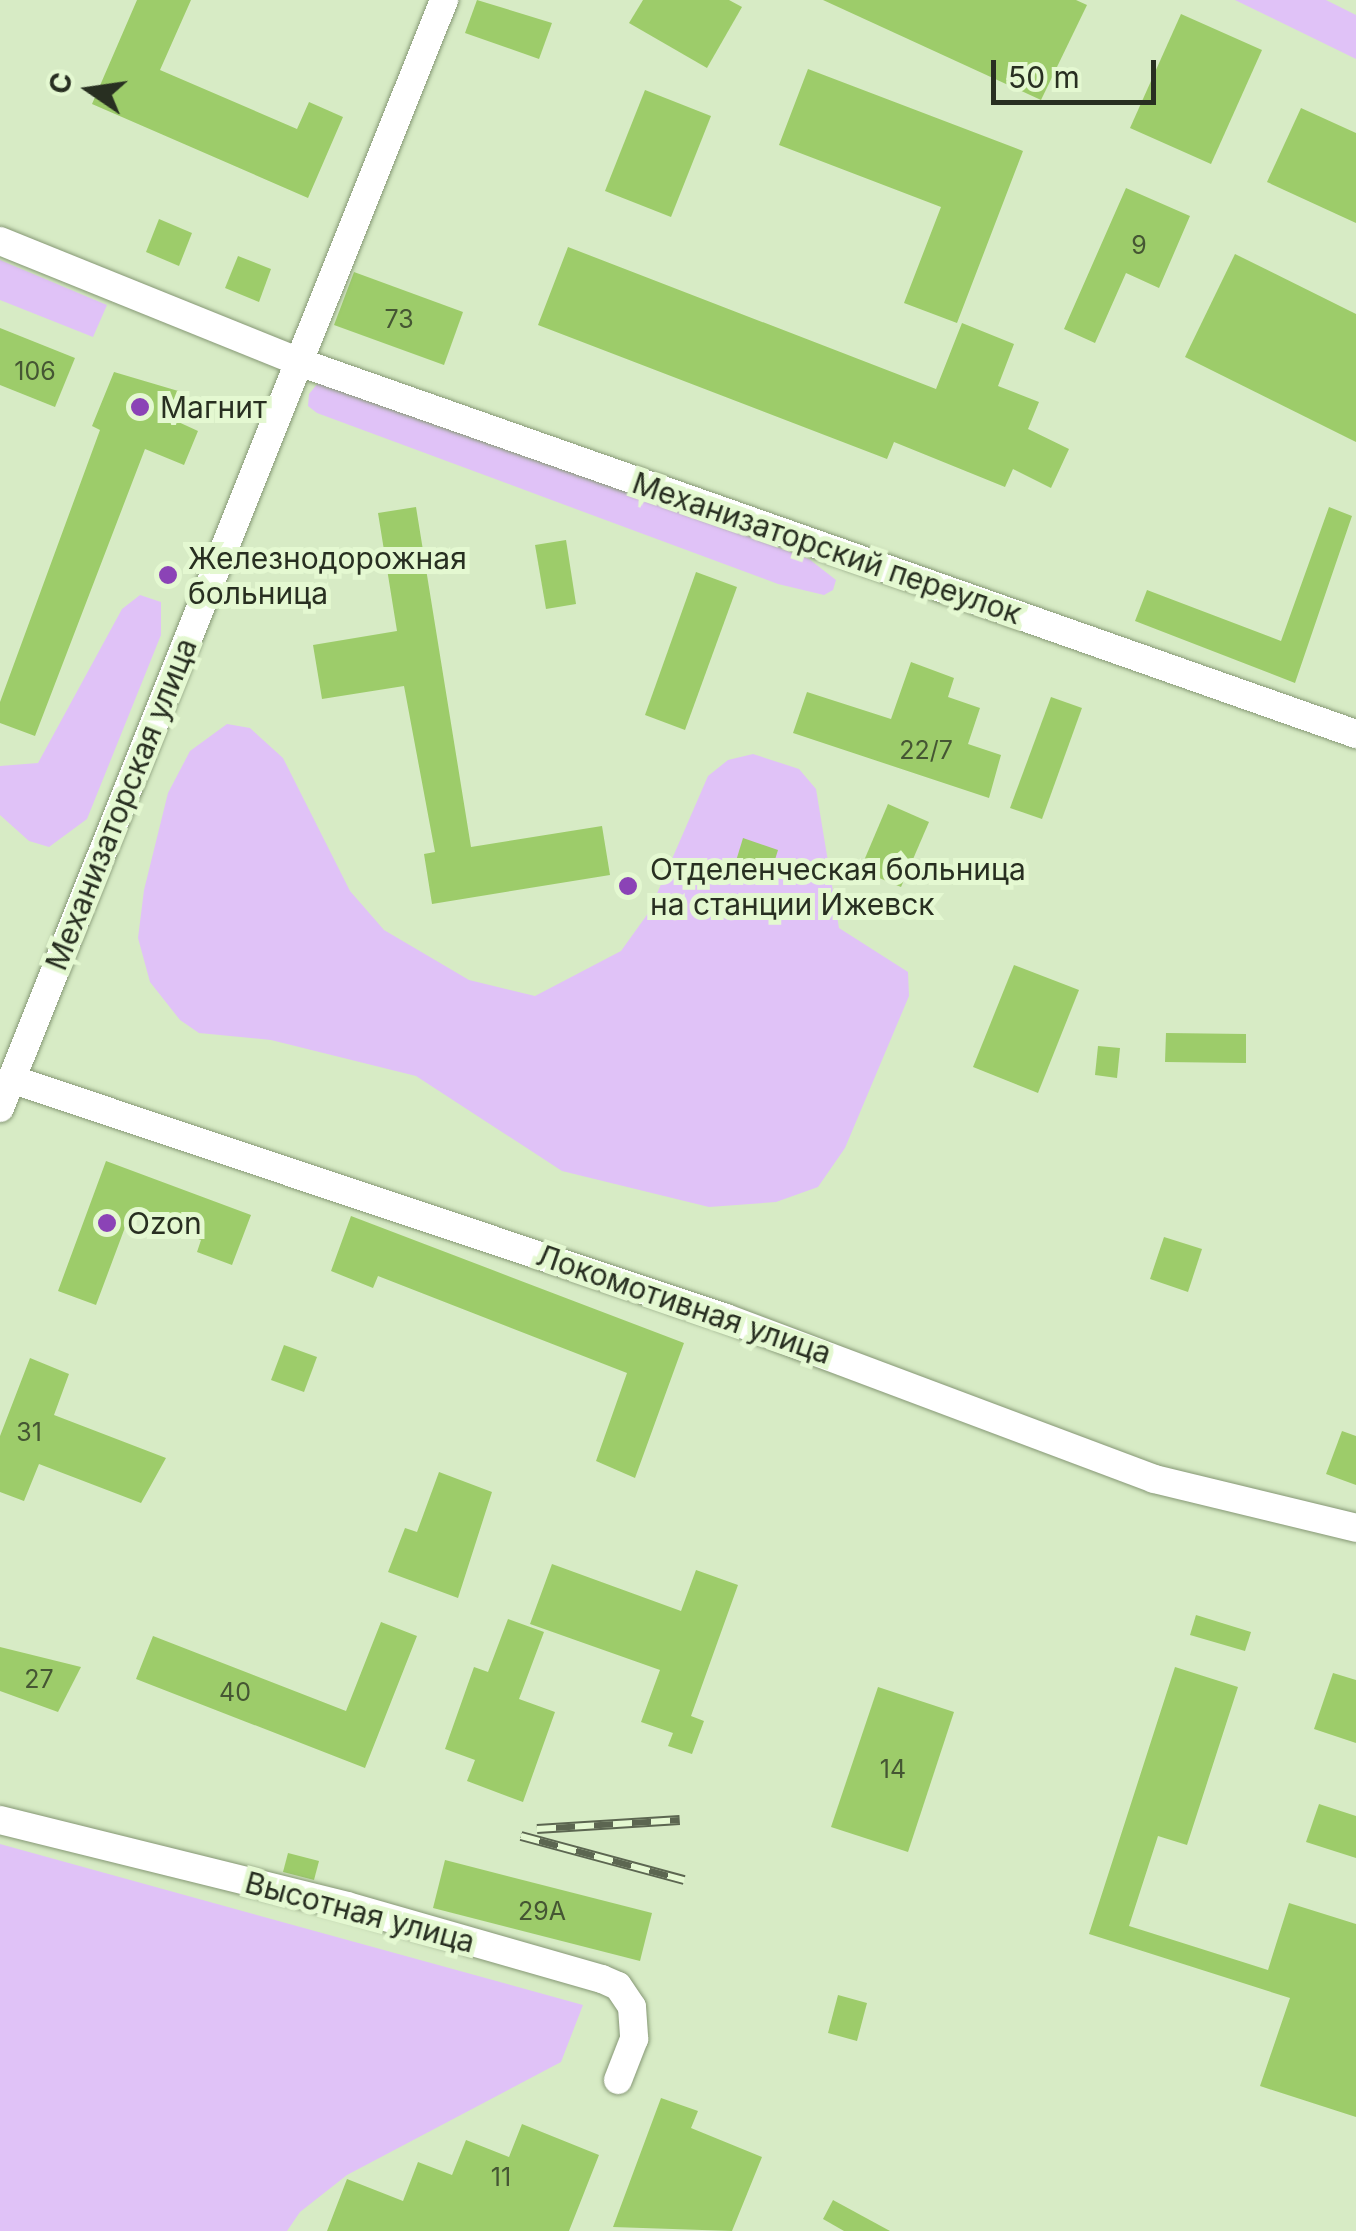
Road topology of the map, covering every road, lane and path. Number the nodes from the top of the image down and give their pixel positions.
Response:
1 (444, 0) edge
2 (0, 241) edge
3 (299, 362) junction
4 (1356, 734) edge
5 (12, 1079) junction
6 (0, 1108) edge
7 (1356, 1528) edge
8 (0, 1820) edge
9 (618, 2080) dead end

1 - 3 street, Механизаторская улица
2 - 3 street, Механизаторский переулок
3 - 4 street, Механизаторский переулок
3 - 5 street, Механизаторская улица
5 - 6 street, Механизаторская улица
5 - 7 street, Локомотивная улица
8 - 9 street, Высотная улица

